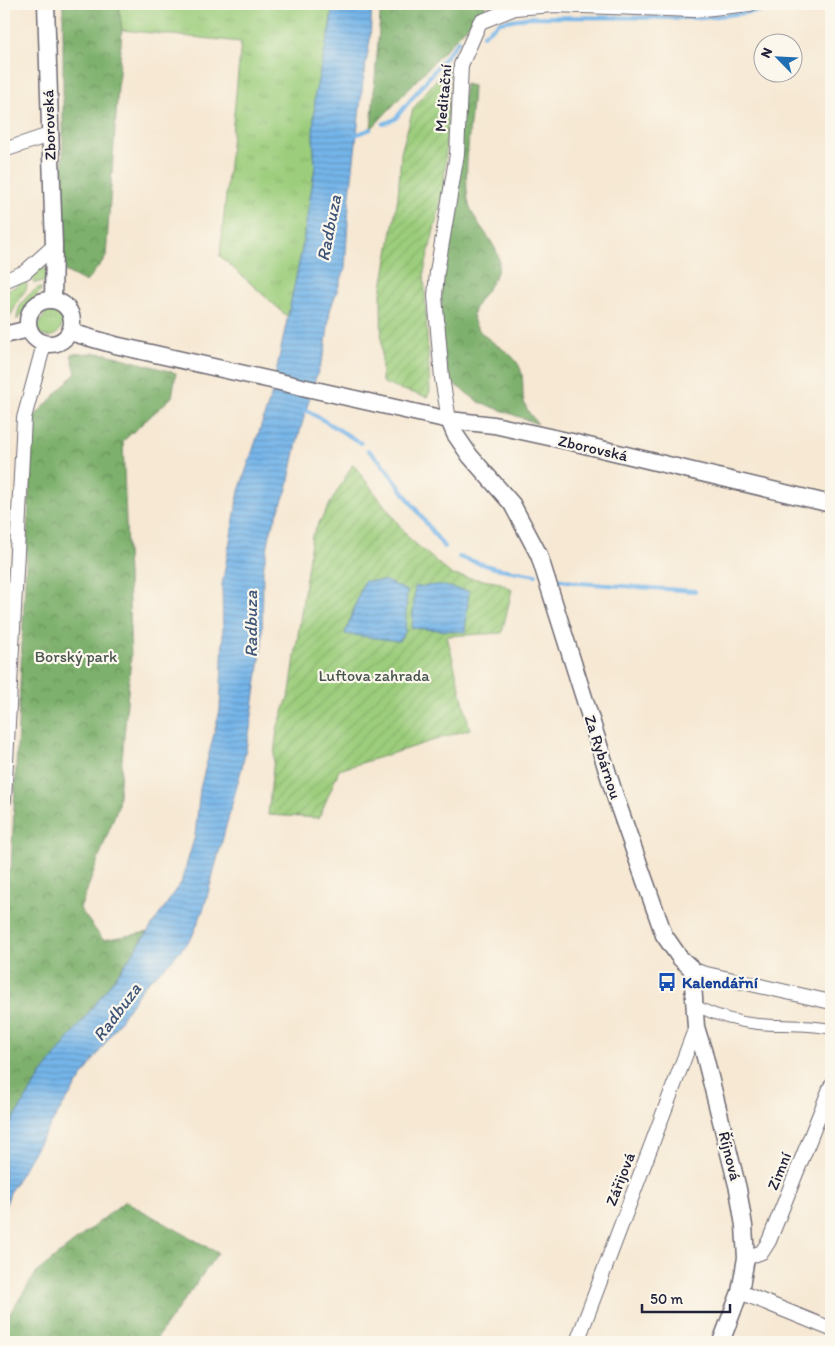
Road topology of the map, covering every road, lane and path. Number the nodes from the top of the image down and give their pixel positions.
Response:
1 (750, 4) edge
2 (44, 5) edge
3 (49, 135) junction
4 (4, 150) edge
5 (54, 246) junction
6 (4, 282) edge
7 (53, 300) junction
8 (29, 329) junction
9 (70, 332) junction
10 (4, 335) edge
11 (44, 344) junction
12 (449, 420) junction
13 (831, 504) edge
14 (5, 752) edge
15 (4, 800) edge
16 (692, 969) junction
17 (831, 1002) edge
18 (694, 1005) junction
19 (696, 1027) junction
20 (831, 1029) edge
21 (831, 1086) edge
22 (746, 1258) junction
23 (740, 1292) junction
24 (831, 1329) edge
25 (576, 1342) edge
26 (721, 1342) edge

1 - 12 street, Meditační
2 - 3 street, Zborovská
3 - 4 street
3 - 5 street, Zborovská
5 - 6 street
5 - 7 street, Zborovská
7 - 8 street
7 - 9 street
8 - 10 street
8 - 11 street
9 - 11 street
9 - 12 street, Zborovská
11 - 14 street
12 - 13 street, Zborovská
12 - 16 street, Za Rybárnou
14 - 15 street
16 - 17 street
16 - 18 street, Říjnová
18 - 19 street, Říjnová
18 - 20 street
19 - 22 street, Říjnová
19 - 25 street, Zářijová
21 - 22 street, Zimní
22 - 23 street, Říjnová
23 - 24 street
23 - 26 street, Říjnová

